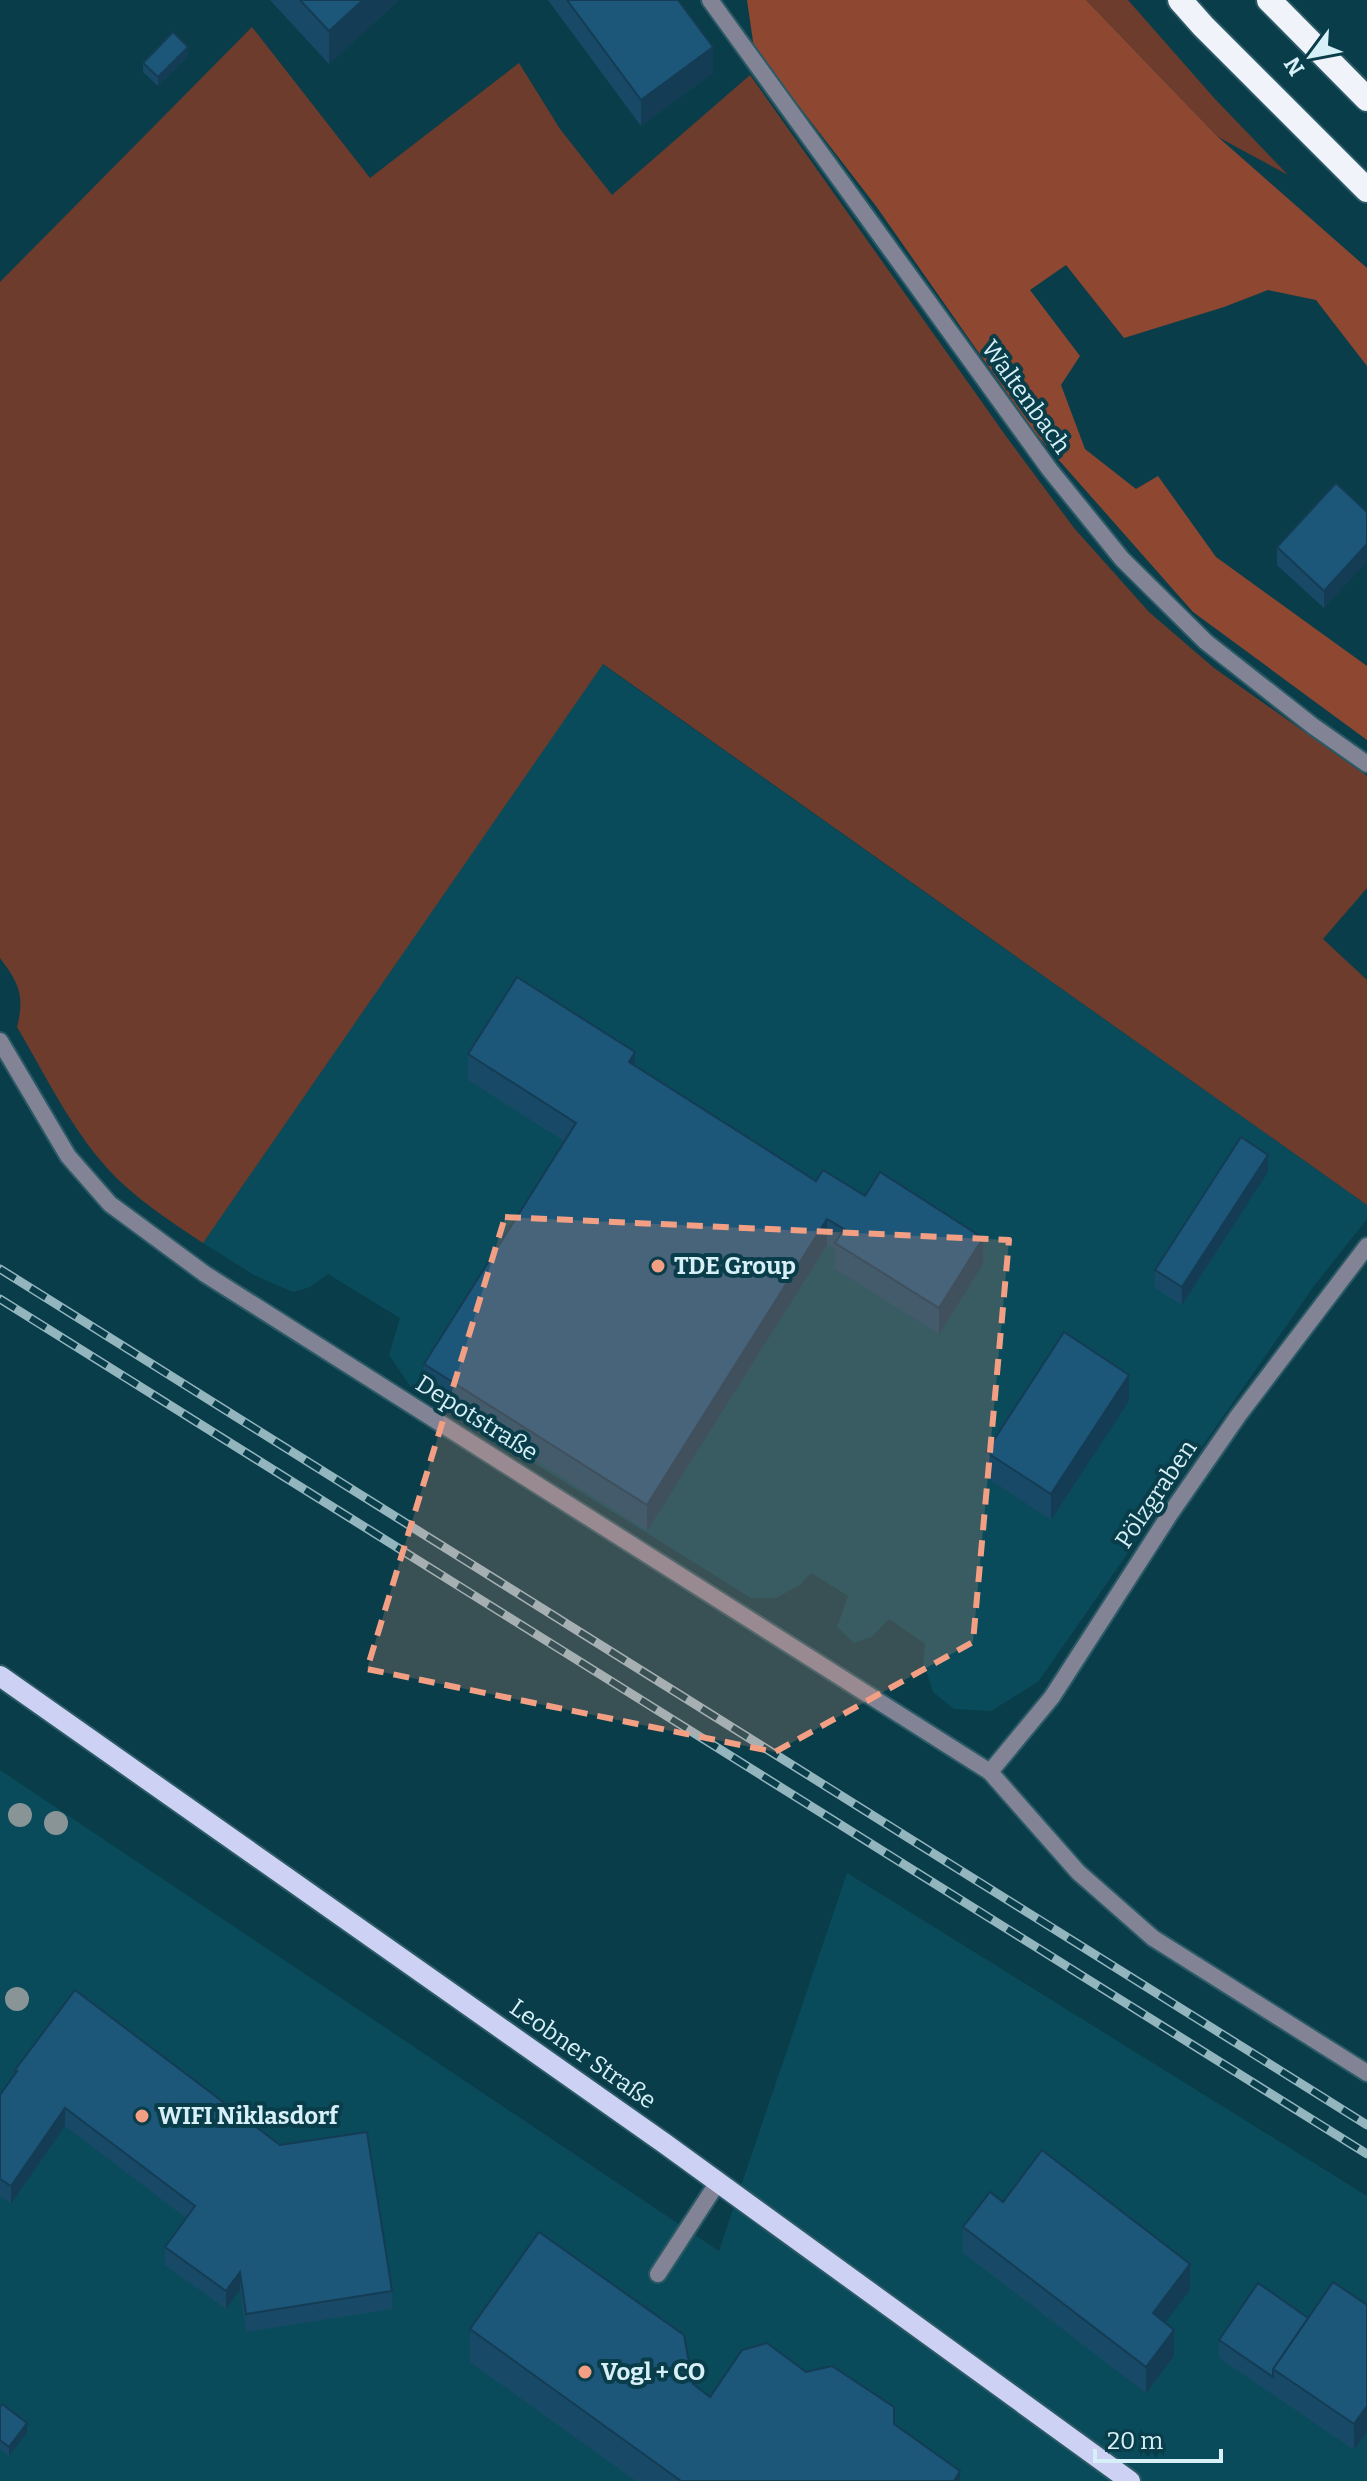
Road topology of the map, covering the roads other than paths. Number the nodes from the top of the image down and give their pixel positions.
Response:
1 (710, 0) edge
2 (1180, 0) edge
3 (1269, 0) edge
4 (1367, 99) edge
5 (1367, 190) edge
6 (1367, 764) edge
7 (0, 1041) edge
8 (1367, 1246) edge
9 (0, 1676) edge
10 (990, 1772) junction
11 (1367, 2073) edge
12 (718, 2182) junction
13 (658, 2274) dead end
14 (1130, 2481) edge

1 - 6 street, Waltenbach
2 - 5 highway
3 - 4 highway
7 - 10 street, Depotstraße
8 - 10 street, Pölzgraben
9 - 12 main road, Leobner Straße
10 - 11 street, Depotstraße
12 - 13 street
12 - 14 main road, Leobner Straße

